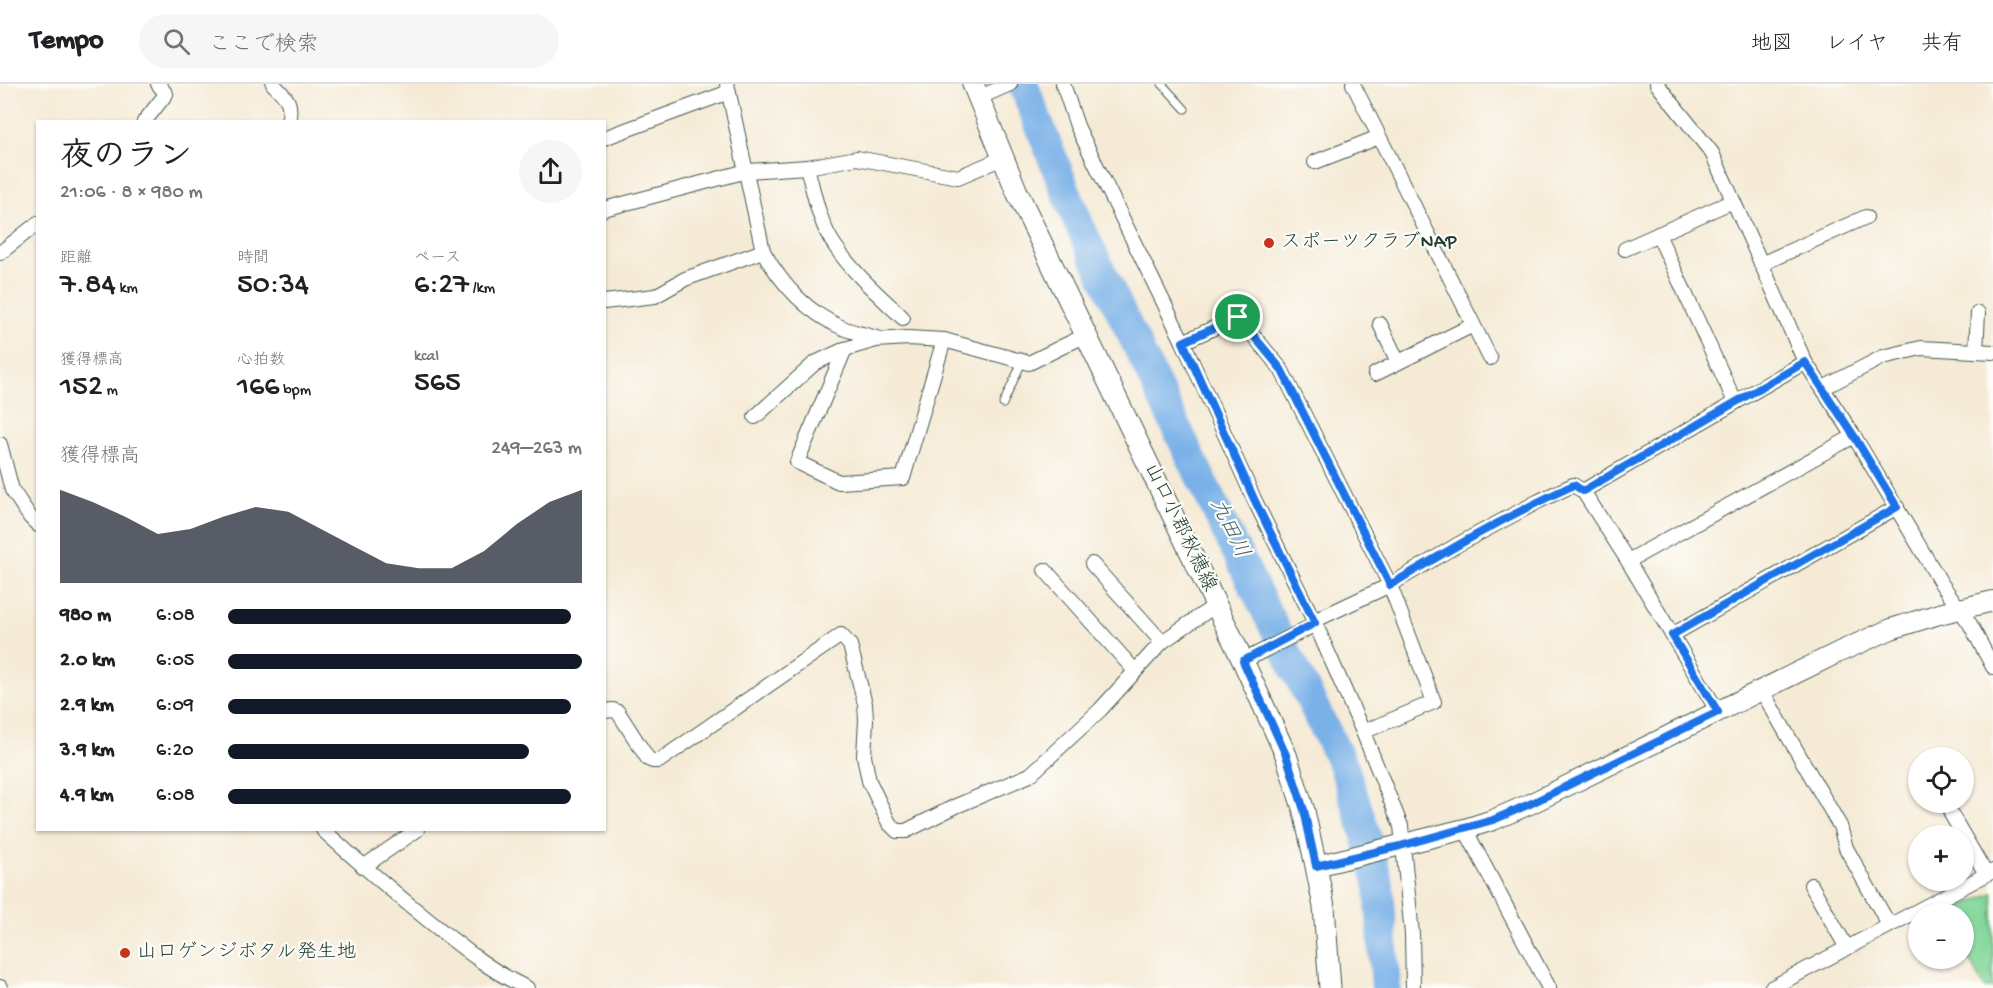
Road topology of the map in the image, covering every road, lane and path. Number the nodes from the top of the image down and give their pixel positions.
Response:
1 (158, 84) edge
2 (273, 84) edge
3 (1010, 84) edge
4 (1063, 84) edge
5 (1162, 84) edge
6 (1353, 84) edge
7 (1657, 84) edge
8 (728, 88) edge
9 (982, 91) edge
10 (1185, 109) dead end
11 (146, 120) edge
12 (289, 120) edge
13 (606, 137) edge
14 (1379, 137) junction
15 (1003, 158) junction
16 (1315, 162) dead end
17 (807, 167) junction
18 (747, 171) junction
19 (1733, 201) junction
20 (606, 208) edge
21 (1866, 217) dead end
22 (36, 225) edge
23 (1658, 234) junction
24 (1625, 249) dead end
25 (763, 251) junction
26 (0, 253) edge
27 (1761, 264) junction
28 (606, 303) edge
29 (1978, 313) dead end
30 (903, 318) dead end
31 (1380, 324) dead end
32 (1473, 325) junction
33 (1086, 335) junction
34 (884, 340) junction
35 (944, 340) junction
36 (1183, 342) junction
37 (844, 349) junction
38 (1976, 351) junction
39 (1993, 352) edge
40 (1490, 358) dead end
41 (1022, 362) junction
42 (1805, 362) junction
43 (1398, 363) junction
44 (1375, 374) dead end
45 (1823, 388) junction
46 (1735, 402) junction
47 (1003, 405) dead end
48 (755, 417) dead end
49 (1854, 436) junction
50 (0, 444) edge
51 (1583, 491) junction
52 (1897, 507) junction
53 (36, 523) edge
54 (1628, 561) junction
55 (1092, 564) dead end
56 (1046, 570) dead end
57 (1390, 585) junction
58 (1993, 601) edge
59 (1216, 605) junction
60 (1960, 609) junction
61 (1312, 625) junction
62 (1672, 635) junction
63 (1162, 642) junction
64 (1252, 656) junction
65 (1993, 667) edge
66 (1135, 671) junction
67 (1762, 691) junction
68 (606, 711) edge
69 (1718, 712) junction
70 (1363, 732) junction
71 (1951, 814) dead end
72 (1465, 829) junction
73 (324, 831) edge
74 (416, 831) edge
75 (1402, 846) junction
76 (1316, 866) junction
77 (363, 867) junction
78 (1990, 872) edge
79 (1811, 885) dead end
80 (1889, 925) junction
81 (1847, 948) junction
82 (527, 988) edge
83 (1330, 988) edge
84 (1413, 988) edge
85 (1549, 988) edge
86 (1771, 988) edge

1 - 11 street
2 - 12 street
3 - 9 street
4 - 36 street
5 - 10 lane
6 - 14 street
7 - 19 street
8 - 13 street
8 - 18 street
9 - 15 main road, 山口小郡秋穂線
14 - 16 street
14 - 32 street
15 - 17 street
15 - 33 main road, 山口小郡秋穂線
17 - 18 street
17 - 30 street
18 - 20 street
18 - 25 street
19 - 23 street
19 - 27 street
21 - 27 street
22 - 26 street
23 - 24 street
23 - 46 street
25 - 28 street
25 - 34 street
27 - 42 street
29 - 38 street
31 - 43 street
32 - 40 street
32 - 43 street
33 - 41 street
33 - 59 main road, 山口小郡秋穂線
34 - 35 street
34 - 37 street
35 - 37 street
35 - 41 street
36 - 57 street
36 - 61 street
37 - 48 street
38 - 39 street
38 - 45 street
41 - 47 lane
42 - 45 street
42 - 46 street
43 - 44 street
45 - 49 street
46 - 51 street
49 - 52 street
49 - 54 street
50 - 53 street
51 - 54 street
51 - 57 street
52 - 60 street
52 - 62 street
54 - 62 street
55 - 63 street
56 - 66 street
57 - 61 street
57 - 70 street
58 - 60 street
59 - 63 street
59 - 64 main road, 山口小郡秋穂線
60 - 65 street
60 - 67 street
61 - 64 street
61 - 70 street
62 - 69 street
63 - 66 street
64 - 76 main road, 山口小郡秋穂線
66 - 68 street
67 - 69 street
67 - 80 street
69 - 72 street
70 - 75 street
71 - 78 street
72 - 75 street
72 - 85 street
73 - 77 street
74 - 77 street
75 - 76 street
75 - 84 street
76 - 83 main road, 山口小郡秋穂線
77 - 82 street
78 - 80 street
79 - 81 street
80 - 81 street
81 - 86 street

